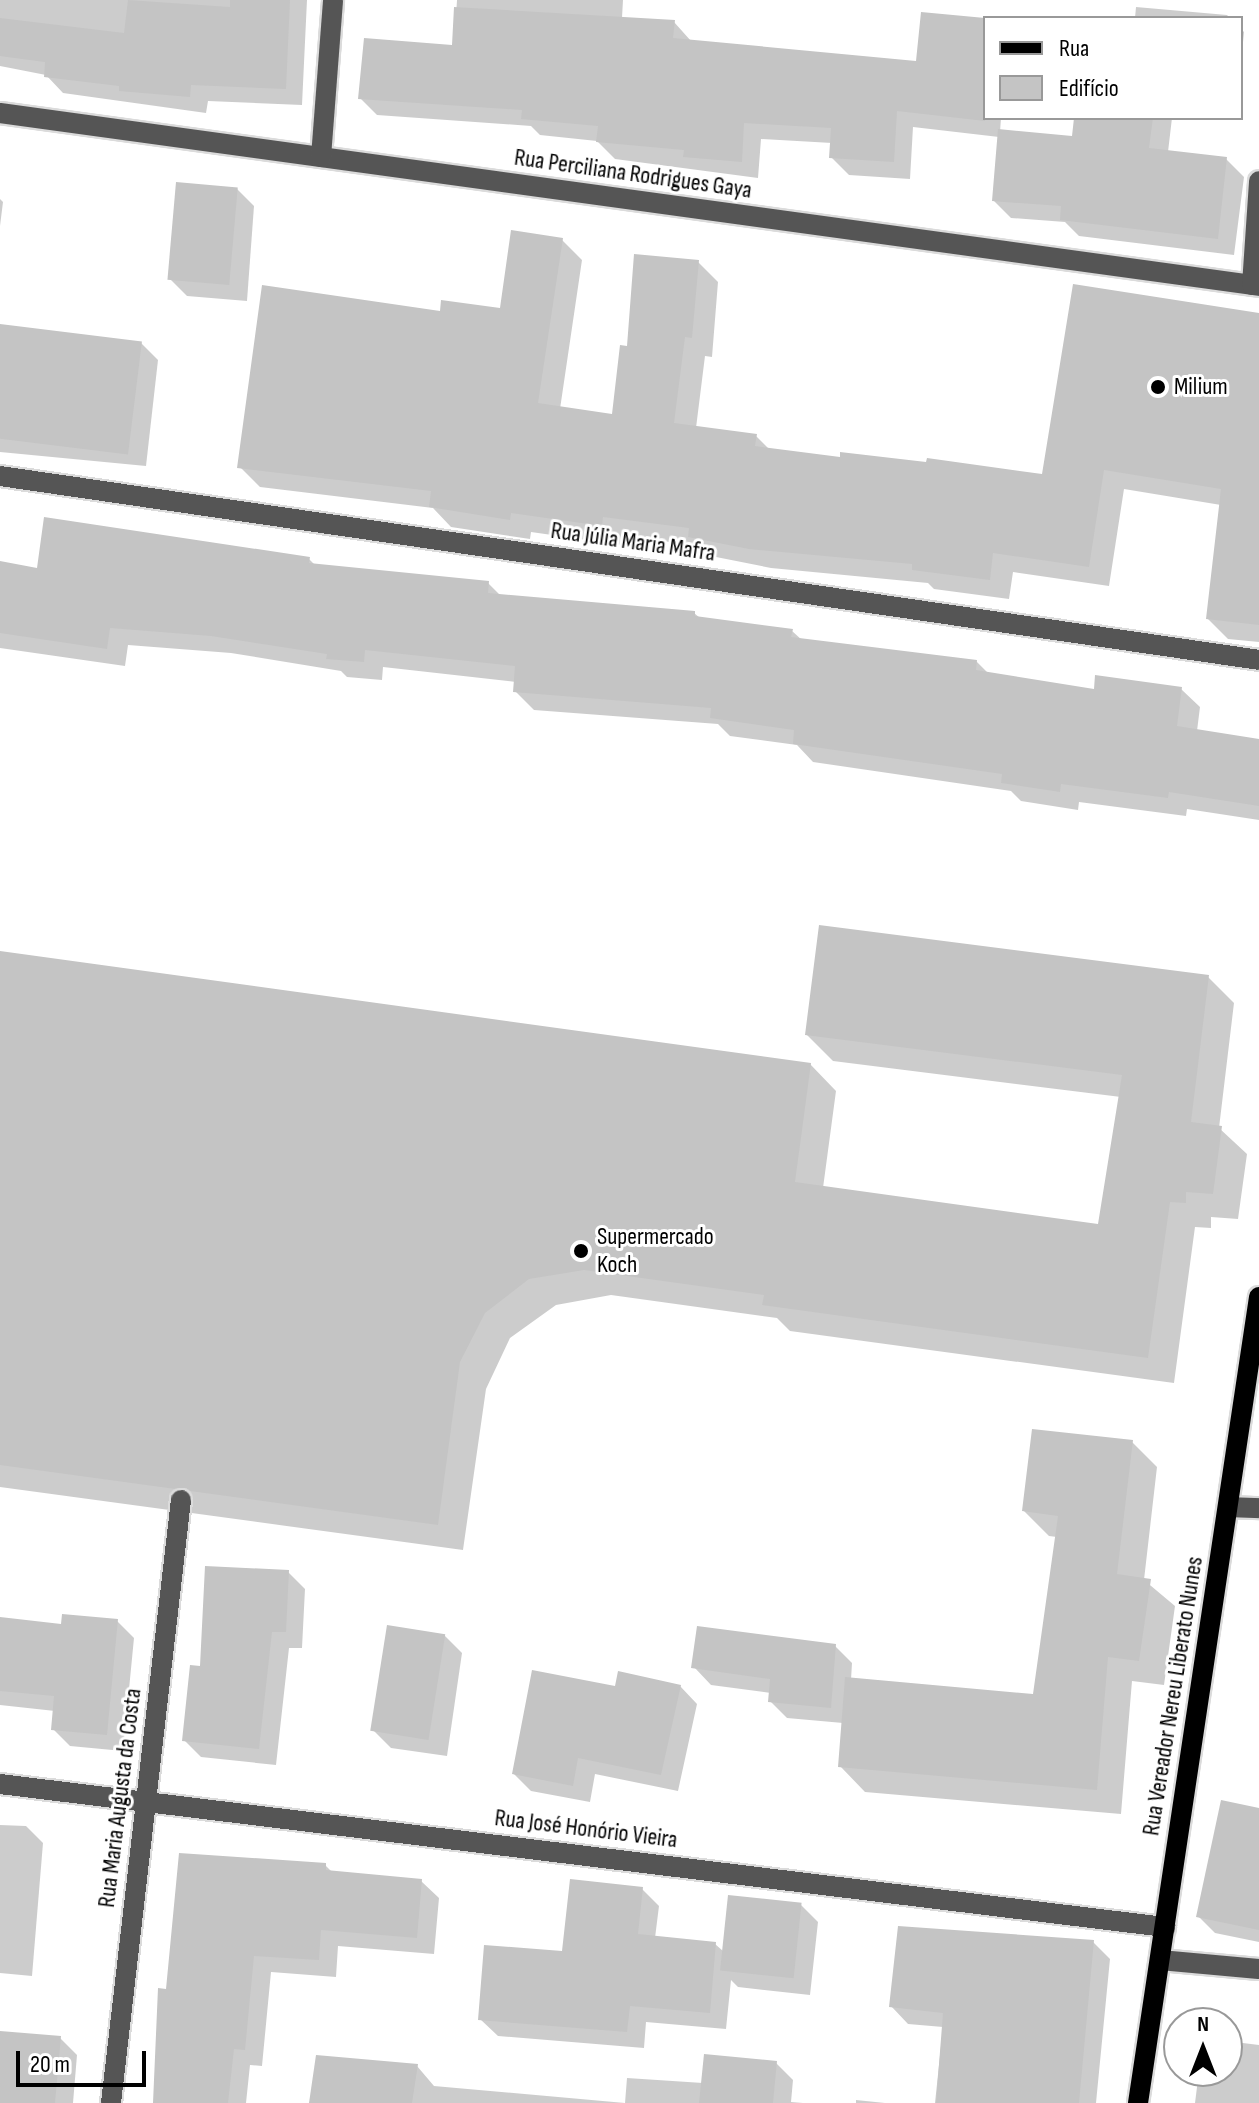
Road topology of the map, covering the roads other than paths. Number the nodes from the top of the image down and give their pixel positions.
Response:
1 (333, 0) edge
2 (0, 113) edge
3 (321, 157) junction
4 (1259, 181) edge
5 (1255, 285) edge
6 (0, 476) edge
7 (1259, 660) edge
8 (1259, 1297) edge
9 (181, 1500) dead end
10 (1229, 1507) junction
11 (1259, 1508) edge
12 (0, 1784) edge
13 (145, 1800) junction
14 (1165, 1927) junction
15 (1160, 1960) junction
16 (1259, 1969) edge
17 (111, 2103) edge
18 (1138, 2103) edge

1 - 3 street
2 - 3 street, Rua Perciliana Rodrigues Gaya
3 - 5 street, Rua Perciliana Rodrigues Gaya
4 - 5 street
6 - 7 street, Rua Júlia Maria Mafra
8 - 10 main road, Rua Vereador Nereu Liberato Nunes
9 - 13 street, Rua Maria Augusta da Costa
10 - 11 street
10 - 14 main road, Rua Vereador Nereu Liberato Nunes
12 - 13 street, Rua José Honório Vieira
13 - 14 street, Rua José Honório Vieira
13 - 17 street, Rua Maria Augusta da Costa
14 - 15 main road, Rua Vereador Nereu Liberato Nunes
15 - 16 street
15 - 18 main road, Rua Vereador Nereu Liberato Nunes

